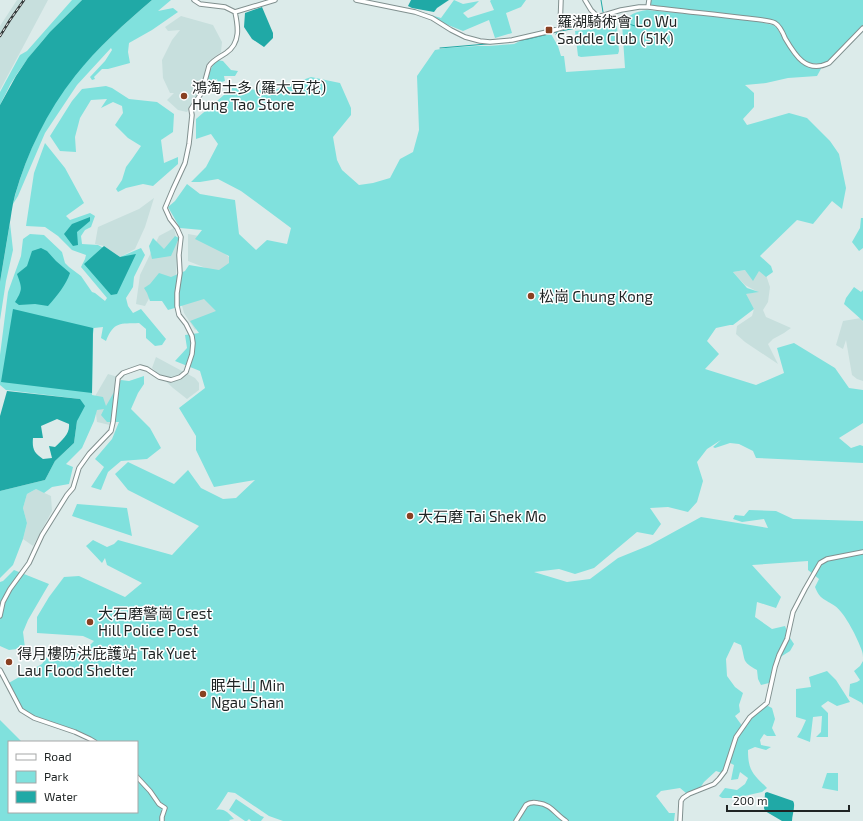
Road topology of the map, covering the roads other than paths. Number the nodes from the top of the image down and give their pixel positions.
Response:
1 (194, 0) edge
2 (275, 0) edge
3 (356, 0) edge
4 (561, 0) edge
5 (586, 0) edge
6 (649, 0) edge
7 (648, 7) junction
8 (235, 12) junction
9 (598, 17) junction
10 (560, 28) junction
11 (863, 28) edge
12 (863, 552) edge
13 (0, 616) edge
14 (0, 670) edge
15 (93, 741) edge
16 (138, 778) edge
17 (162, 821) edge
18 (516, 821) edge
19 (566, 821) edge
20 (680, 821) edge

1 - 8 street
2 - 8 street
3 - 10 street
4 - 10 street
5 - 9 street
6 - 7 street
7 - 9 street
7 - 11 street
8 - 13 street
9 - 10 street
12 - 20 street
14 - 15 street
16 - 17 street
18 - 19 street

